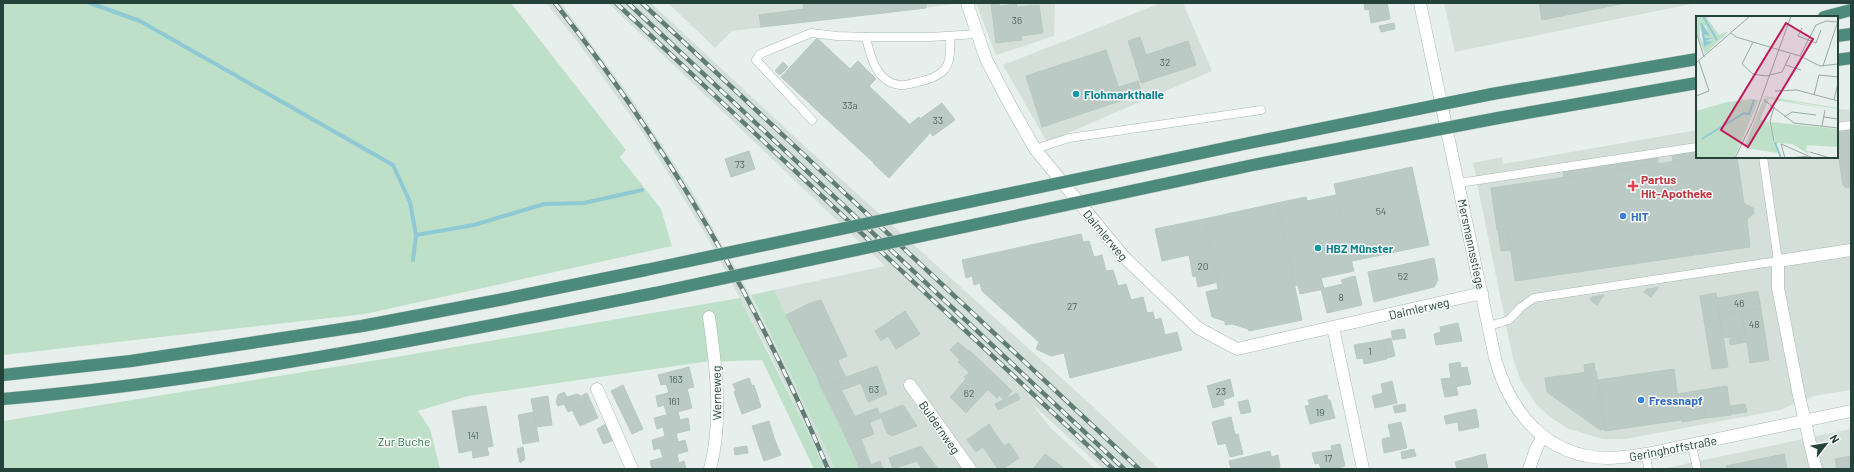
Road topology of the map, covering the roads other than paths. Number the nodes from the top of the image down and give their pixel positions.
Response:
1 (966, 3) edge
2 (1420, 3) edge
3 (1851, 10) edge
4 (1828, 16) edge
5 (977, 34) junction
6 (1851, 34) edge
7 (950, 36) junction
8 (1838, 36) edge
9 (866, 37) junction
10 (1696, 51) edge
11 (1851, 58) edge
12 (1696, 59) edge
13 (1838, 60) edge
14 (1636, 69) junction
15 (1696, 83) edge
16 (1261, 110) dead end
17 (812, 120) dead end
18 (1851, 125) edge
19 (1838, 127) edge
20 (1696, 147) edge
21 (1035, 149) junction
22 (1763, 158) edge
23 (1459, 183) junction
24 (1851, 250) edge
25 (1778, 261) junction
26 (1482, 293) junction
27 (709, 317) dead end
28 (1489, 326) junction
29 (1333, 328) junction
30 (3, 375) edge
31 (910, 385) dead end
32 (597, 389) dead end
33 (3, 399) edge
34 (1851, 411) edge
35 (1805, 420) junction
36 (1543, 436) junction
37 (1692, 445) junction
38 (1646, 454) junction
39 (632, 469) edge
40 (710, 469) edge
41 (970, 469) edge
42 (1363, 469) edge
43 (1529, 469) edge
44 (1648, 469) edge
45 (1697, 469) edge
46 (1816, 469) edge

1 - 5 street, Daimlerweg
2 - 23 street, Mersmannsstiege
3 - 4 highway
5 - 7 lane
5 - 21 street, Daimlerweg
6 - 8 highway
7 - 9 lane
7 - 9 lane
9 - 17 lane
10 - 14 highway
11 - 13 highway
12 - 14 highway
14 - 30 highway, bridge
15 - 33 highway, bridge
16 - 21 lane
18 - 19 lane
20 - 23 lane
21 - 29 street, Daimlerweg
22 - 25 lane
23 - 26 street, Mersmannsstiege
24 - 25 street
25 - 28 lane
25 - 35 street
26 - 28 street, Mersmannsstiege
26 - 29 street, Daimlerweg
27 - 40 street, Werneweg
28 - 36 street, Mersmannsstiege
29 - 42 street
31 - 41 street, Buldernweg
32 - 39 street
34 - 35 street, Geringhoffstraße
35 - 37 street, Geringhoffstraße
35 - 46 street
36 - 38 street, Geringhoffstraße
36 - 43 street
37 - 38 street, Geringhoffstraße
37 - 45 lane
38 - 44 lane

